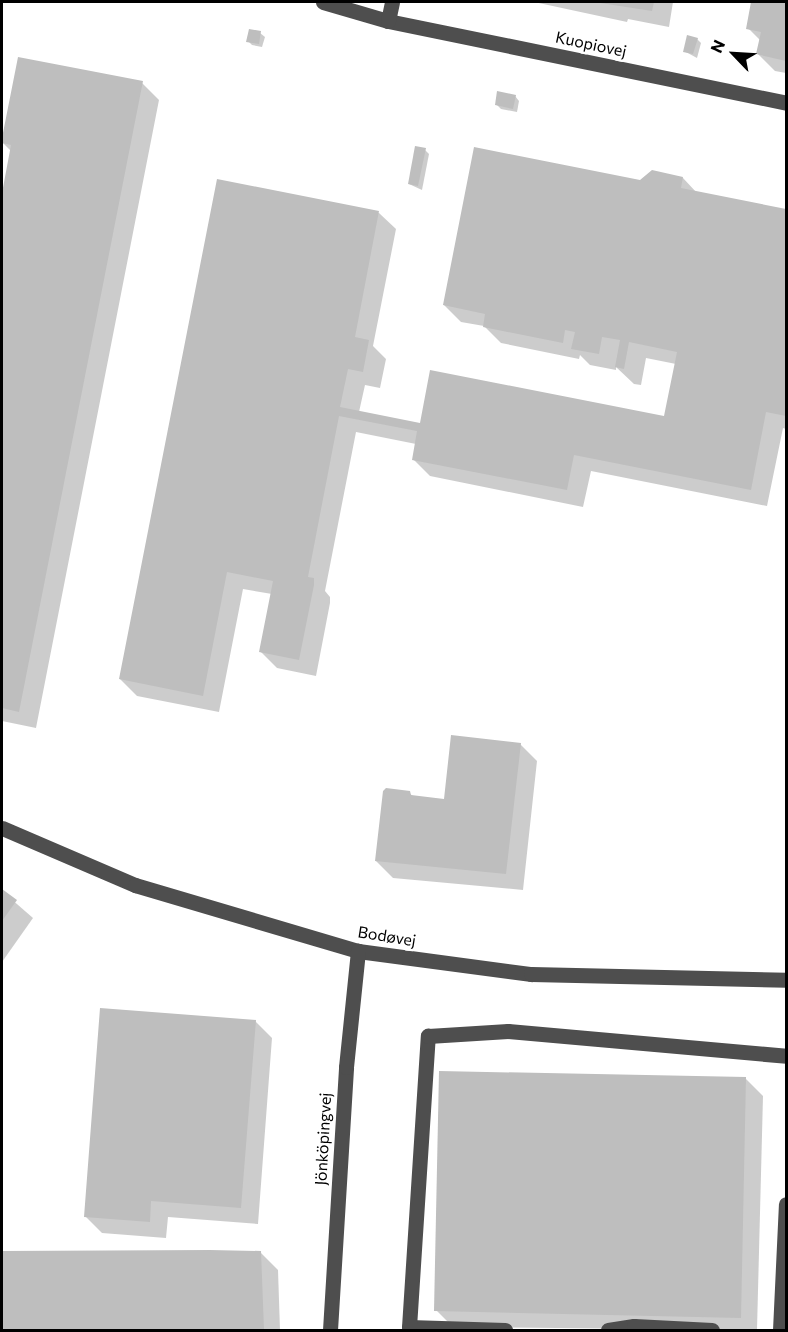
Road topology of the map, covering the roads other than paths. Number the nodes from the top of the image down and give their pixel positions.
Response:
1 (323, 2) edge
2 (392, 2) edge
3 (388, 21) junction
4 (786, 103) edge
5 (2, 828) edge
6 (358, 951) junction
7 (786, 980) edge
8 (786, 1056) edge
9 (786, 1204) edge
10 (330, 1330) edge
11 (505, 1330) edge
12 (608, 1330) edge
13 (711, 1330) edge
14 (780, 1330) edge

1 - 3 street, Kuopiovej
2 - 3 street
3 - 4 street, Kuopiovej
5 - 6 street, Bodøvej
6 - 7 street, Bodøvej
6 - 10 street, Jönköpingvej
8 - 11 street
9 - 14 street
12 - 13 street

